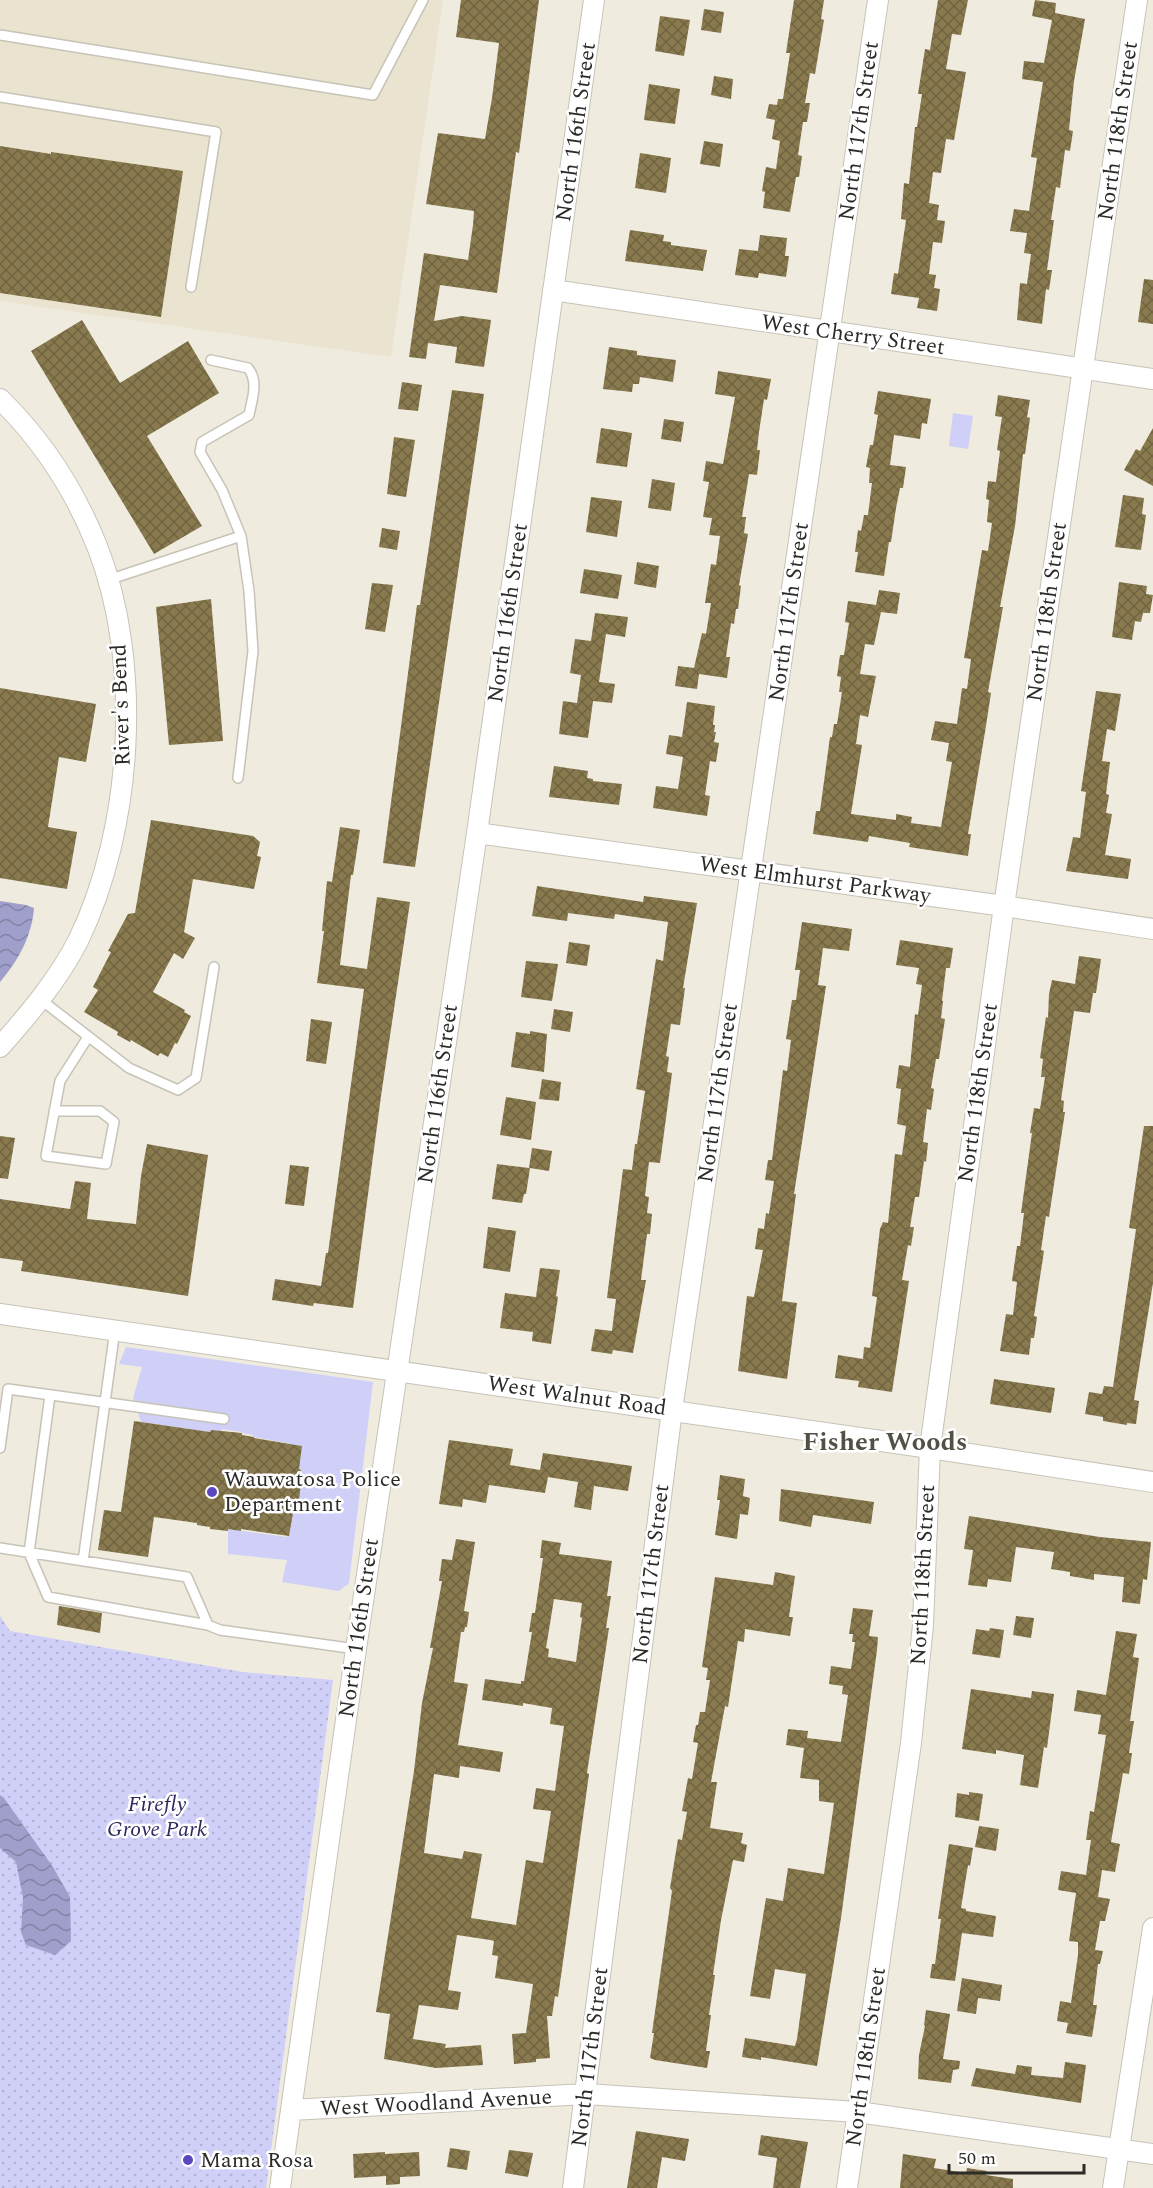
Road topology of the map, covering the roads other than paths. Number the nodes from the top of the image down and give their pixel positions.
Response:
1 (423, 0) edge
2 (594, 0) edge
3 (878, 0) edge
4 (1137, 0) edge
5 (0, 35) edge
6 (0, 97) edge
7 (191, 287) dead end
8 (553, 290) junction
9 (831, 332) junction
10 (211, 360) dead end
11 (1083, 369) junction
12 (1153, 380) edge
13 (0, 399) edge
14 (241, 536) junction
15 (108, 580) junction
16 (238, 778) dead end
17 (477, 833) junction
18 (751, 871) junction
19 (1004, 906) junction
20 (1153, 929) edge
21 (213, 967) dead end
22 (40, 999) junction
23 (88, 1037) junction
24 (0, 1047) edge
25 (54, 1111) junction
26 (0, 1314) edge
27 (116, 1330) junction
28 (398, 1370) junction
29 (50, 1395) junction
30 (105, 1403) junction
31 (672, 1410) junction
32 (225, 1419) dead end
33 (0, 1448) edge
34 (930, 1448) junction
35 (1153, 1482) edge
36 (0, 1548) edge
37 (29, 1552) junction
38 (83, 1561) junction
39 (208, 1625) junction
40 (356, 1649) junction
41 (1153, 1928) edge
42 (586, 2094) junction
43 (291, 2110) junction
44 (858, 2112) junction
45 (1119, 2150) junction
46 (1153, 2154) edge
47 (280, 2188) edge
48 (573, 2188) edge
49 (847, 2188) edge
50 (1113, 2188) edge

1 - 5 lane
2 - 8 street, North 116th Street
3 - 9 street, North 117th Street
4 - 11 street, North 118th Street
6 - 7 lane
8 - 9 street, West Cherry Street
8 - 17 street, North 116th Street
9 - 11 street, West Cherry Street
9 - 18 street, North 117th Street
10 - 14 lane
11 - 12 street, West Cherry Street
11 - 19 street, North 118th Street
13 - 15 street, River's Bend
14 - 15 lane
14 - 16 lane
15 - 22 street, River's Bend
17 - 18 street, West Elmhurst Parkway
17 - 28 street, North 116th Street
18 - 19 street, West Elmhurst Parkway
18 - 31 street, North 117th Street
19 - 20 street, West Elmhurst Parkway
19 - 34 street, North 118th Street
21 - 23 lane
22 - 23 lane
22 - 24 street, River's Bend
23 - 25 lane
25 - 25 lane
26 - 27 street, West Walnut Road
27 - 28 street, West Walnut Road
27 - 30 lane
28 - 31 street, West Walnut Road
28 - 40 street, North 116th Street
29 - 30 lane
29 - 33 lane
29 - 37 lane
30 - 32 lane
30 - 38 lane
31 - 34 street, West Walnut Road
31 - 42 street, North 117th Street
34 - 35 street, West Walnut Road
34 - 44 street, North 118th Street
36 - 37 lane
37 - 38 lane
37 - 39 lane
38 - 39 lane
39 - 40 lane
40 - 43 street, North 116th Street
41 - 45 street
42 - 43 street, West Woodland Avenue
42 - 44 street, West Woodland Avenue
42 - 48 street, North 117th Street
43 - 47 street, North 116th Street
44 - 45 street, West Woodland Avenue
44 - 49 street, North 118th Street
45 - 46 street, West Woodland Avenue
45 - 50 street

